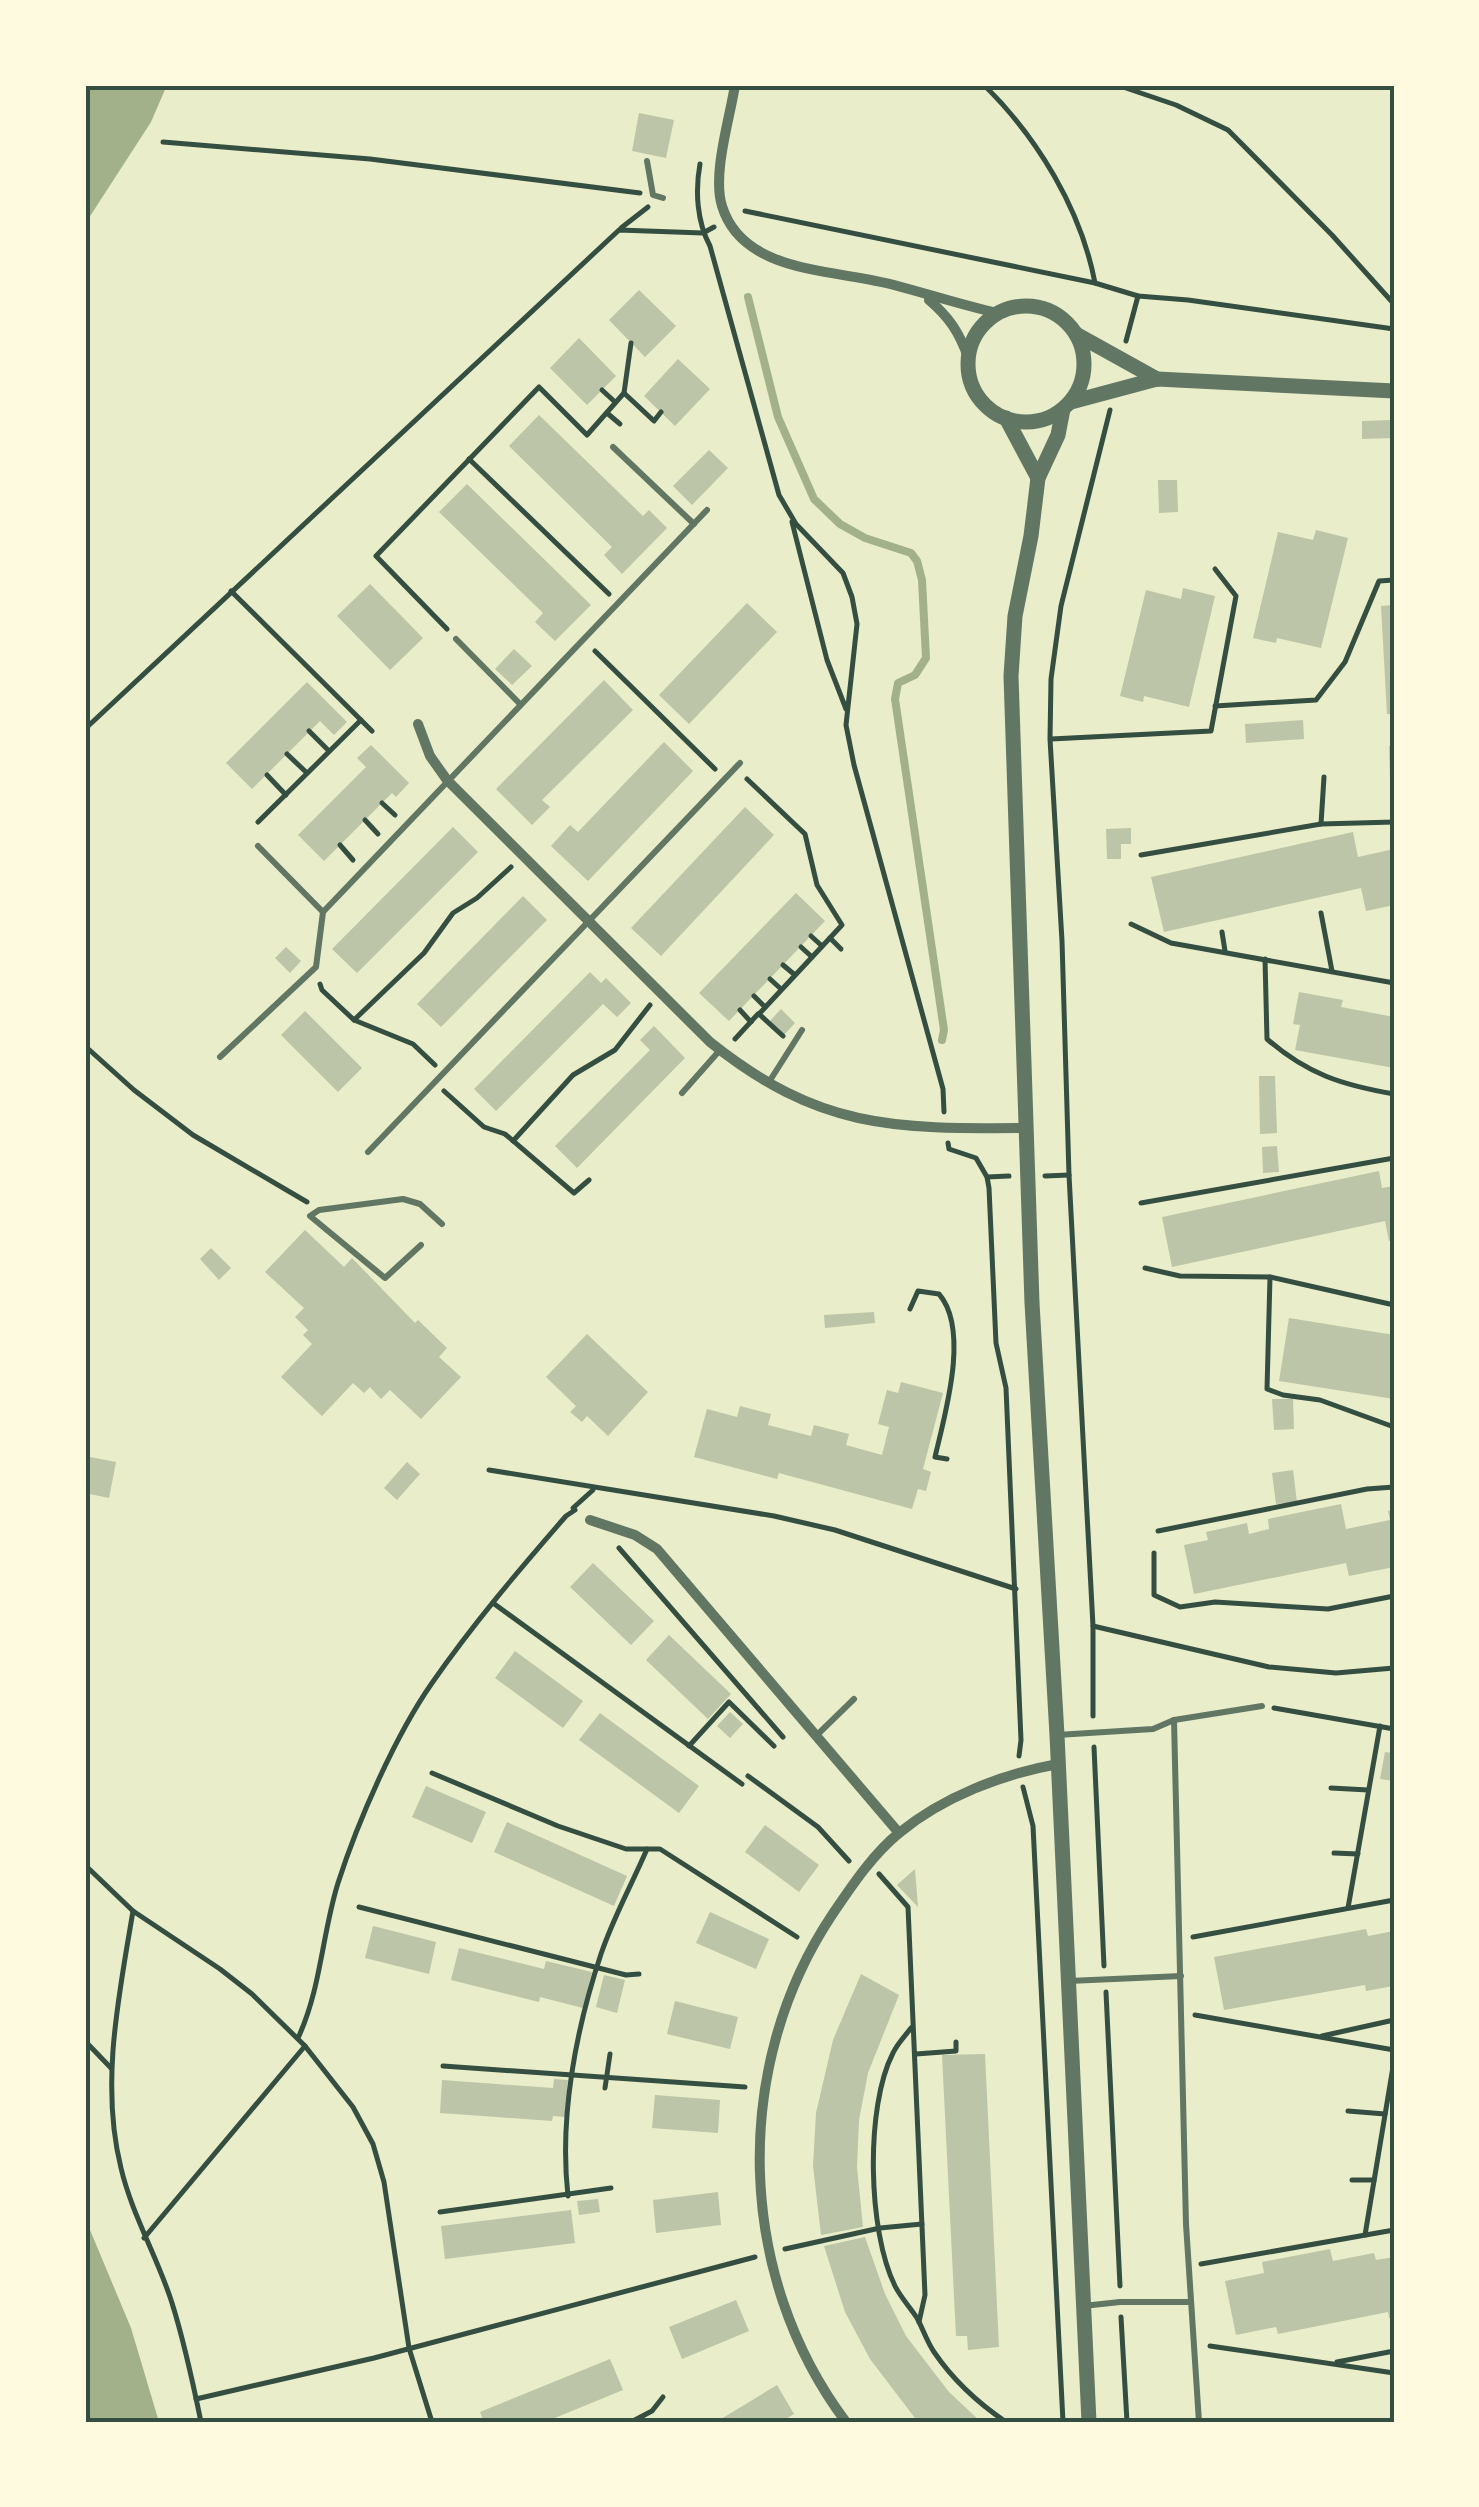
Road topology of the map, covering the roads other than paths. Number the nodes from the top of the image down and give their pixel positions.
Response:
1 (736, 85) edge
2 (647, 162) dead end
3 (663, 198) road end
4 (924, 296) junction
5 (997, 313) junction
6 (1076, 334) junction
7 (968, 357) junction
8 (1157, 379) junction
9 (1394, 391) edge
10 (1067, 405) junction
11 (1006, 418) junction
12 (614, 447) dead end
13 (1038, 478) junction
14 (707, 510) dead end
15 (694, 524) junction
16 (456, 638) road end
17 (520, 704) junction
18 (418, 724) dead end
19 (738, 765) road end
20 (447, 780) junction
21 (258, 846) dead end
22 (324, 912) junction
23 (588, 919) junction
24 (802, 1030) dead end
25 (722, 1052) junction
26 (220, 1057) dead end
27 (768, 1084) junction
28 (682, 1093) dead end
29 (1025, 1128) junction
30 (368, 1152) dead end
31 (442, 1224) dead end
32 (420, 1245) dead end
33 (590, 1520) road end
34 (854, 1698) dead end
35 (1262, 1706) road end
36 (1174, 1720) junction
37 (1057, 1735) junction
38 (816, 1736) junction
39 (1058, 1764) junction
40 (899, 1833) junction
41 (1181, 1976) junction
42 (1067, 1980) junction
43 (1190, 2302) junction
44 (1082, 2306) junction
45 (846, 2422) edge
46 (1089, 2422) edge
47 (1198, 2422) edge

1 - 4 street
2 - 3 lane
4 - 5 street
4 - 7 street
5 - 6 street
5 - 7 street
6 - 8 street
6 - 10 street
7 - 11 street
8 - 9 street
8 - 10 street
10 - 11 street
10 - 13 street
11 - 13 street
12 - 15 lane
13 - 29 street
14 - 15 lane
15 - 17 lane
16 - 17 lane
17 - 20 lane
18 - 20 street
19 - 23 lane
20 - 22 lane
20 - 23 street
21 - 22 lane
22 - 26 lane
23 - 25 street
23 - 30 lane
24 - 27 lane
25 - 27 street
25 - 28 lane
27 - 29 street
29 - 37 street
31 - 32 lane
33 - 38 street
34 - 38 lane
35 - 36 lane
36 - 37 lane
36 - 41 lane
37 - 39 street
38 - 40 street
39 - 40 street
39 - 42 street
40 - 45 street
41 - 42 lane
41 - 43 lane
42 - 44 street
43 - 44 lane
43 - 47 lane
44 - 46 street

